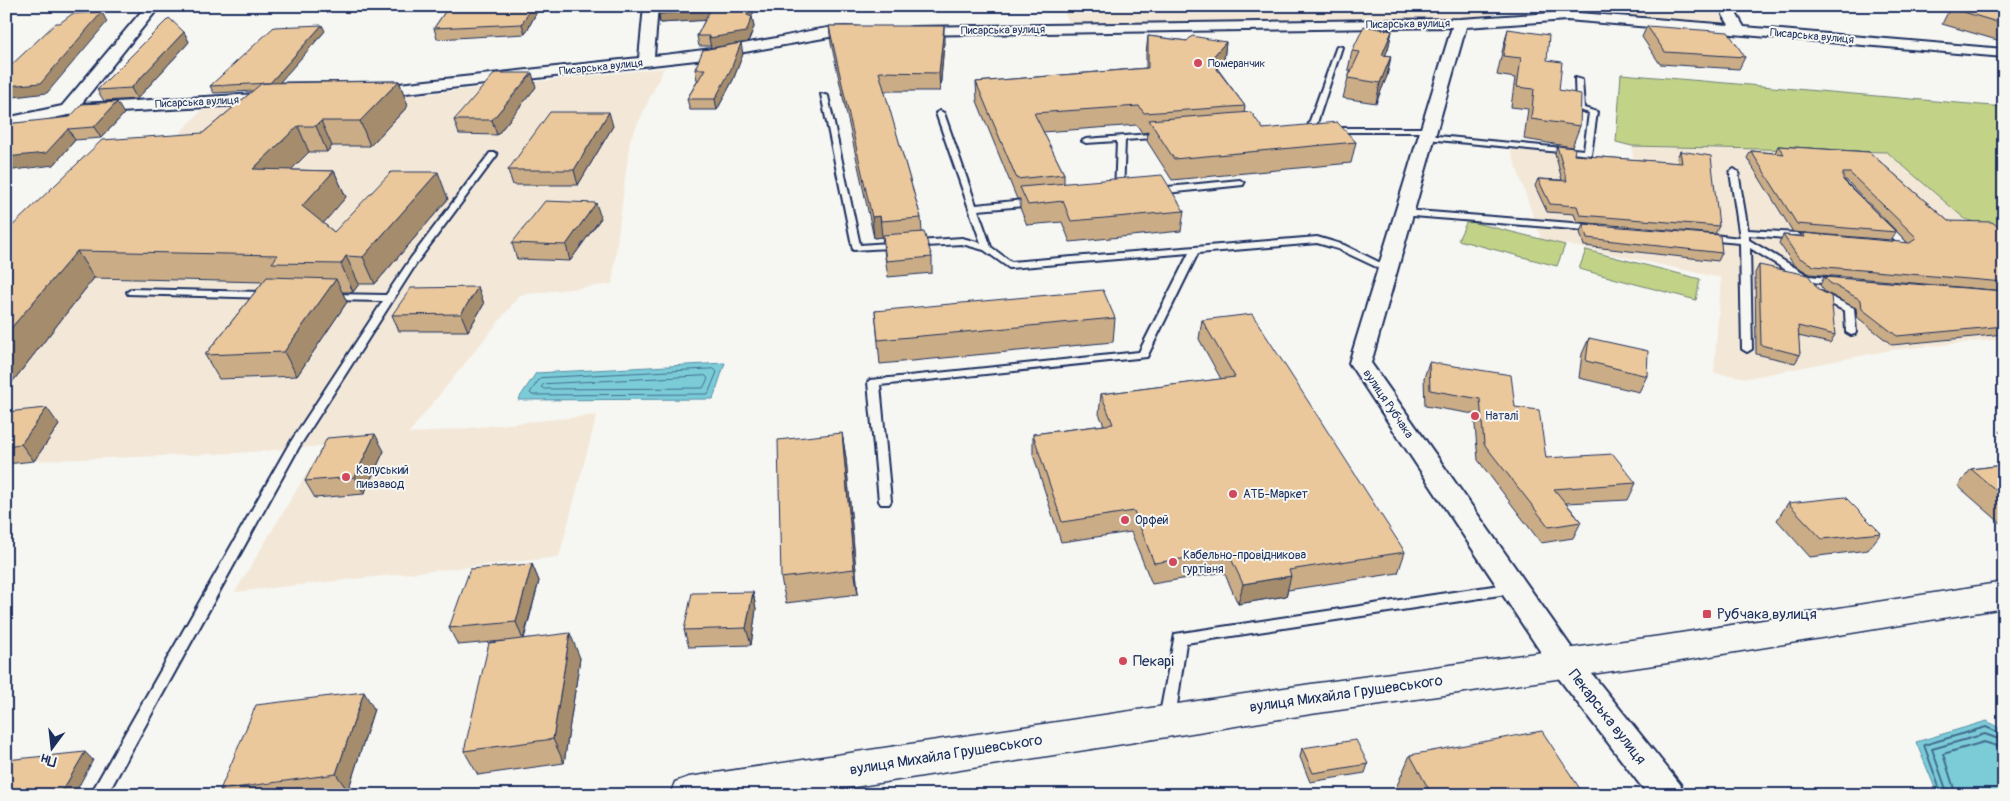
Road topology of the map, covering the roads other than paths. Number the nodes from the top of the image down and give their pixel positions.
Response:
1 (153, 6) edge
2 (651, 6) edge
3 (1715, 6) edge
4 (1730, 10) edge
5 (1460, 23) junction
6 (1738, 29) junction
7 (875, 31) edge
8 (894, 31) edge
9 (1338, 47) dead end
10 (2004, 53) edge
11 (646, 62) junction
12 (1578, 80) dead end
13 (356, 93) edge
14 (824, 96) dead end
15 (287, 97) edge
16 (68, 110) junction
17 (940, 114) dead end
18 (6, 123) edge
19 (1428, 133) junction
20 (1177, 134) edge
21 (1120, 139) junction
22 (1086, 141) dead end
23 (493, 155) dead end
24 (1734, 172) dead end
25 (1240, 183) dead end
26 (1147, 192) edge
27 (1119, 194) edge
28 (1041, 202) edge
29 (973, 208) junction
30 (1404, 213) junction
31 (1878, 218) edge
32 (1609, 229) edge
33 (1745, 236) junction
34 (1697, 237) edge
35 (1810, 238) edge
36 (1886, 244) edge
37 (988, 248) junction
38 (1195, 250) junction
39 (1388, 269) junction
40 (1807, 279) junction
41 (1846, 282) edge
42 (132, 292) dead end
43 (280, 296) edge
44 (320, 296) edge
45 (390, 298) junction
46 (1851, 332) dead end
47 (1747, 349) dead end
48 (886, 501) dead end
49 (1513, 588) junction
50 (2004, 595) edge
51 (1564, 663) junction
52 (1166, 721) junction
53 (774, 788) edge
54 (98, 795) edge
55 (689, 795) edge
56 (1668, 795) edge

1 - 16 street
2 - 11 street
3 - 4 street
4 - 6 street
5 - 6 street, Писарська вулиця
5 - 8 street, Писарська вулиця
5 - 19 street, вулиця Рубчака
6 - 10 street, Писарська вулиця
7 - 11 street, Писарська вулиця
9 - 19 lane
11 - 13 street, Писарська вулиця
12 - 19 lane
14 - 37 lane
15 - 16 street, Писарська вулиця
16 - 18 street, Писарська вулиця
17 - 29 lane
19 - 30 street, вулиця Рубчака
20 - 21 lane
21 - 22 lane
21 - 27 lane
23 - 45 lane
24 - 33 lane
25 - 26 lane
28 - 29 lane
29 - 37 lane
30 - 32 lane
30 - 39 street, вулиця Рубчака
31 - 36 lane
33 - 34 lane
33 - 35 lane
33 - 40 lane
33 - 47 lane
37 - 38 lane
38 - 39 lane
38 - 48 lane
39 - 49 street, вулиця Рубчака
40 - 41 lane
40 - 46 lane
42 - 43 lane
44 - 45 lane
45 - 54 lane
49 - 51 street, вулиця Рубчака
49 - 52 lane
50 - 51 main road, вулиця Михайла Грушевського
51 - 52 main road, вулиця Михайла Грушевського
51 - 56 street, Пекарська вулиця
52 - 53 main road, вулиця Михайла Грушевського
53 - 55 main road, вулиця Михайла Грушевського

